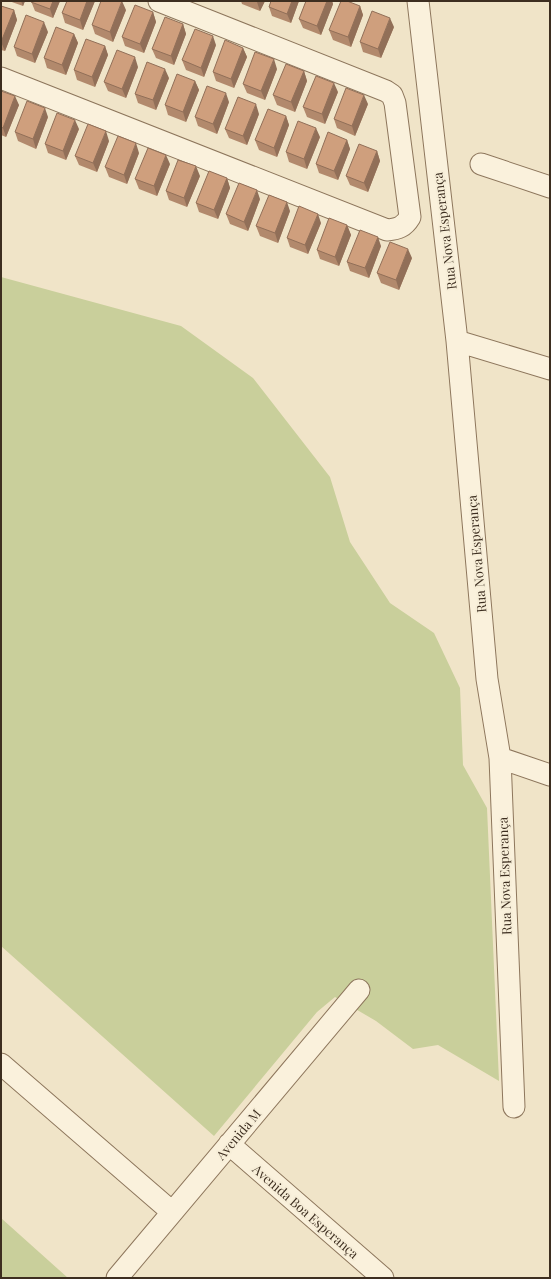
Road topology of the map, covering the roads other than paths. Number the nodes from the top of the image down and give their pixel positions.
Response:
1 (159, 1) edge
2 (418, 1) edge
3 (1, 78) edge
4 (481, 164) dead end
5 (550, 187) edge
6 (457, 341) junction
7 (550, 368) edge
8 (500, 758) junction
9 (550, 774) edge
10 (359, 990) dead end
11 (1, 1064) edge
12 (514, 1107) dead end
13 (229, 1144) junction
14 (172, 1212) junction
15 (117, 1278) edge
16 (383, 1278) edge

1 - 3 street
2 - 6 street, Rua Nova Esperança
4 - 5 street
6 - 7 street
6 - 8 street, Rua Nova Esperança
8 - 9 street
8 - 12 street, Rua Nova Esperança
10 - 13 street, Avenida M
11 - 14 street
13 - 14 street, Avenida M
13 - 16 street, Avenida Boa Esperança
14 - 15 street, Avenida M

